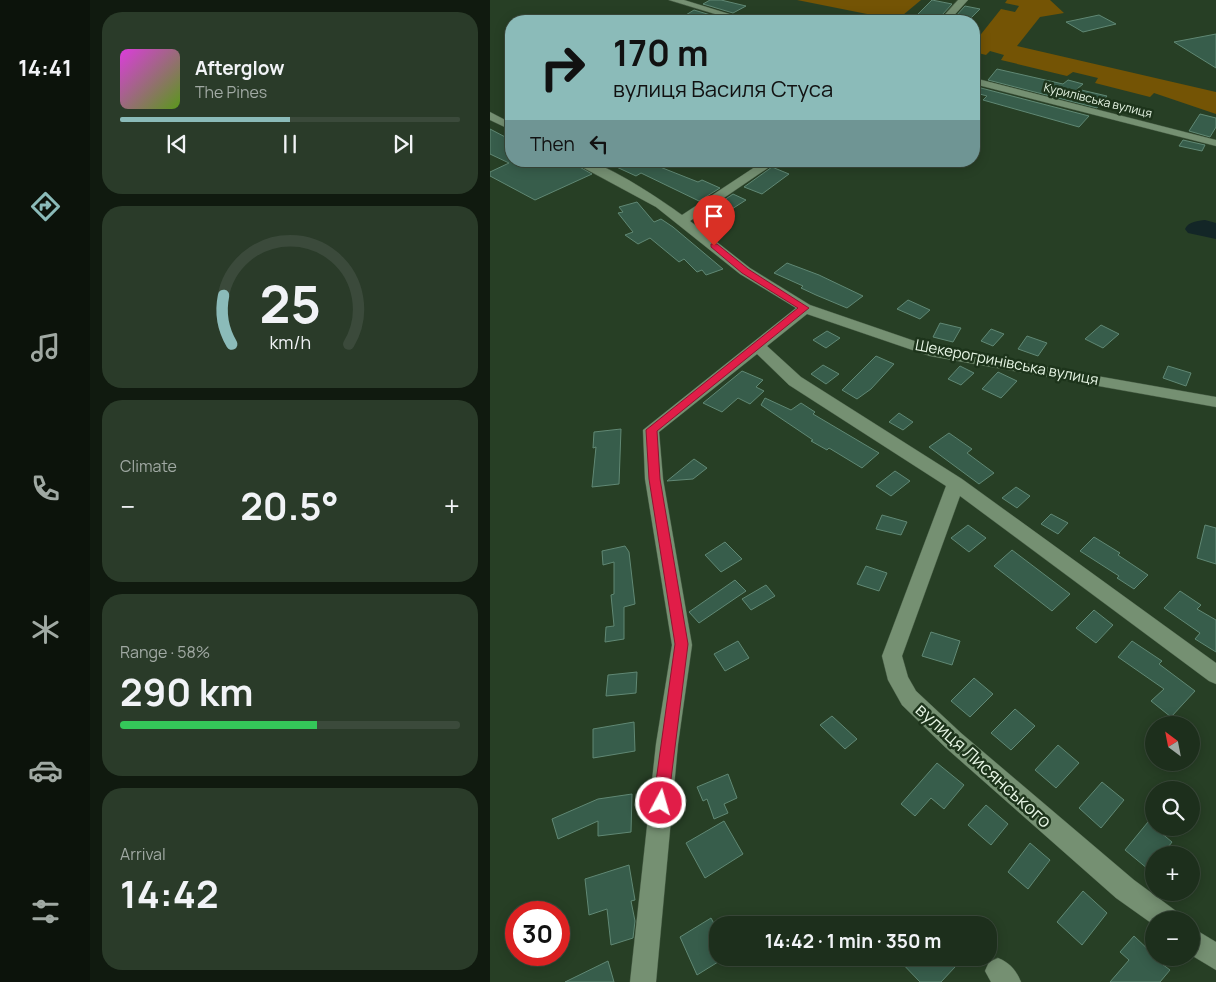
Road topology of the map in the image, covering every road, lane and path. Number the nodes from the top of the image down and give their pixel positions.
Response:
1 (674, 0) edge
2 (963, 0) edge
3 (726, 15) edge
4 (949, 15) edge
5 (980, 83) edge
6 (490, 115) edge
7 (505, 124) edge
8 (1216, 144) edge
9 (590, 167) edge
10 (763, 167) edge
11 (683, 220) junction
12 (805, 308) junction
13 (757, 345) junction
14 (1216, 402) edge
15 (956, 484) junction
16 (1216, 674) edge
17 (1155, 911) edge
18 (1200, 945) edge
19 (1216, 957) edge
20 (643, 982) edge

1 - 3 street
2 - 4 street
5 - 8 street, Курилівська вулиця
6 - 7 street
9 - 11 street, Шекерогринівська вулиця
10 - 11 street
11 - 12 street, Шекерогринівська вулиця
12 - 13 street
12 - 14 street, Шекерогринівська вулиця
13 - 15 street
13 - 20 street
15 - 16 street
15 - 17 street, вулиця Лисянського
18 - 19 street

